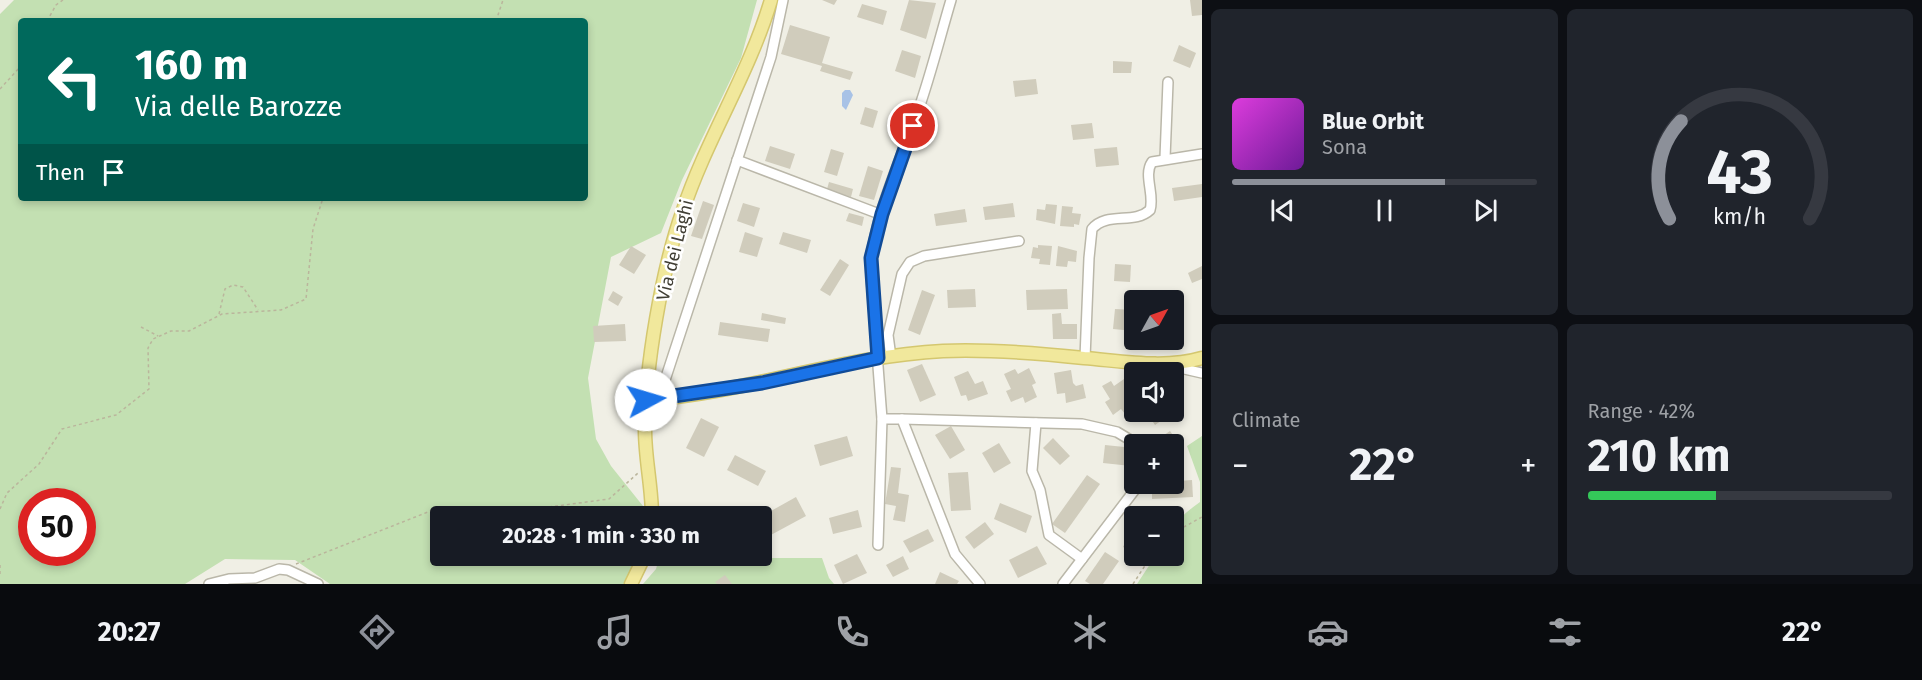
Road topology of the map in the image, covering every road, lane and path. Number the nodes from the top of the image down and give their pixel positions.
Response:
1 (63, 0) edge
2 (503, 0) edge
3 (771, 0) edge
4 (783, 0) edge
5 (951, 0) edge
6 (49, 18) edge
7 (497, 18) edge
8 (18, 69) edge
9 (1168, 82) dead end
10 (0, 89) edge
11 (1202, 154) edge
12 (1165, 158) junction
13 (737, 160) junction
14 (322, 201) edge
15 (882, 214) junction
16 (1019, 242) dead end
17 (259, 311) junction
18 (218, 316) junction
19 (141, 327) dead end
20 (159, 336) junction
21 (885, 358) junction
22 (1085, 358) junction
23 (1202, 358) edge
24 (1144, 362) edge
25 (1168, 362) edge
26 (1184, 369) edge
27 (1202, 373) edge
28 (661, 399) junction
29 (646, 400) junction
30 (882, 419) junction
31 (902, 419) junction
32 (1036, 423) junction
33 (1124, 436) edge
34 (647, 464) junction
35 (1132, 494) edge
36 (651, 506) edge
37 (0, 509) edge
38 (1202, 517) edge
39 (1184, 527) edge
40 (878, 545) dead end
41 (1082, 560) junction
42 (0, 565) edge
43 (640, 566) edge
44 (1145, 566) edge
45 (288, 570) junction
46 (0, 576) edge
47 (209, 584) edge
48 (318, 584) edge
49 (631, 584) edge
50 (980, 584) edge
51 (1063, 584) edge
52 (1133, 584) edge

1 - 6 path
2 - 7 path
3 - 29 main road, Via dei Laghi
4 - 13 street
5 - 15 street
8 - 10 path
9 - 12 street
11 - 12 street
12 - 22 street
13 - 15 street
13 - 28 street
14 - 17 path
15 - 21 street
16 - 21 street
17 - 18 path
17 - 18 path
18 - 20 path
19 - 20 path
20 - 37 path
21 - 22 main road
21 - 28 main road
21 - 30 street
22 - 24 main road
23 - 25 main road
26 - 27 street
28 - 29 main road
29 - 34 main road, Via dei Laghi
30 - 31 street
30 - 40 street
31 - 32 street
31 - 50 street
32 - 33 street
32 - 41 street
34 - 36 main road, Via dei Laghi
34 - 45 path
35 - 41 street
38 - 39 path
41 - 51 street
42 - 46 path
43 - 49 main road
44 - 52 path
45 - 47 street
45 - 48 street

